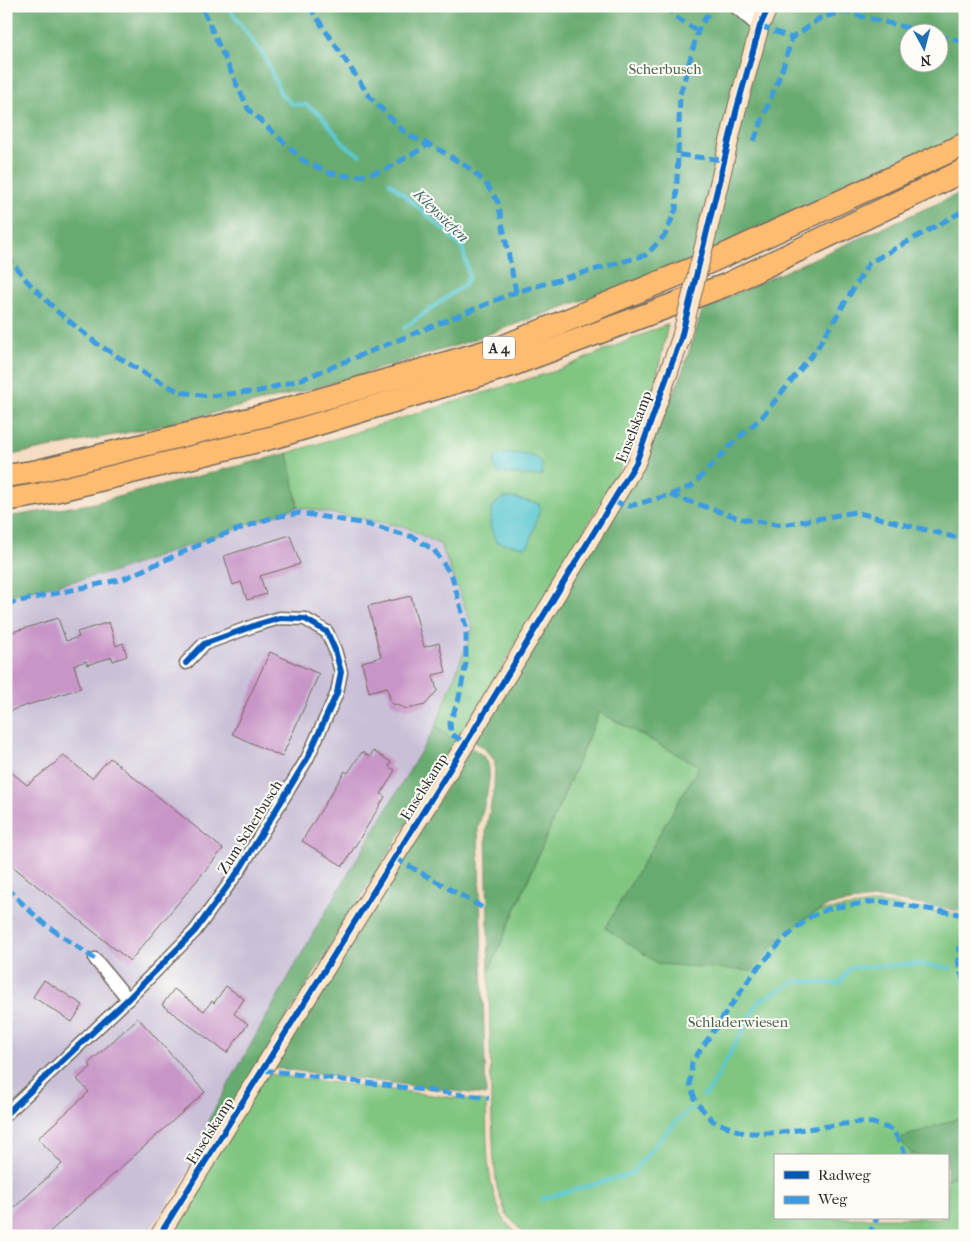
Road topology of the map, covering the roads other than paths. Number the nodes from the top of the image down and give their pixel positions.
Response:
1 (737, 6) edge
2 (769, 6) edge
3 (760, 26) junction
4 (965, 144) edge
5 (965, 170) edge
6 (6, 476) edge
7 (6, 500) edge
8 (186, 663) dead end
9 (94, 959) dead end
10 (128, 999) junction
11 (6, 1114) edge
12 (159, 1236) edge

1 - 3 street
2 - 3 main road, Enselskamp
3 - 12 main road, Enselskamp, bridge
4 - 6 highway, A 4
5 - 7 highway, A 4
8 - 10 street, Zum Scherbusch
9 - 10 street
10 - 11 street, Zum Scherbusch

